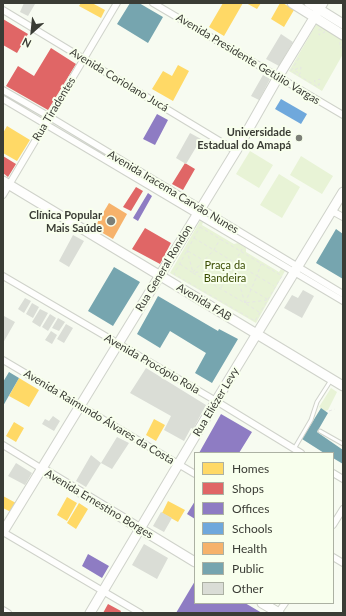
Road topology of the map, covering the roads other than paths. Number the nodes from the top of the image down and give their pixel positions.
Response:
1 (118, 3) edge
2 (153, 3) edge
3 (292, 3) edge
4 (309, 3) edge
5 (3, 10) edge
6 (319, 10) edge
7 (343, 24) edge
8 (343, 35) edge
9 (84, 60) junction
10 (278, 77) junction
11 (3, 90) edge
12 (3, 99) edge
13 (343, 115) edge
14 (50, 117) junction
15 (45, 124) junction
16 (236, 151) junction
17 (6, 183) edge
18 (160, 183) junction
19 (156, 189) junction
20 (343, 192) edge
21 (3, 195) edge
22 (332, 210) junction
23 (198, 211) junction
24 (343, 217) edge
25 (241, 233) junction
26 (238, 239) junction
27 (256, 242) junction
28 (253, 248) junction
29 (296, 269) junction
30 (159, 275) junction
31 (3, 276) edge
32 (343, 294) edge
33 (343, 301) edge
34 (257, 334) junction
35 (117, 344) junction
36 (3, 360) edge
37 (332, 379) junction
38 (343, 386) edge
39 (216, 401) junction
40 (80, 406) junction
41 (320, 431) dead end
42 (343, 444) edge
43 (3, 445) edge
44 (294, 449) junction
45 (299, 452) edge
46 (179, 464) junction
47 (42, 469) junction
48 (194, 473) edge
49 (334, 474) edge
50 (343, 479) edge
51 (343, 508) edge
52 (334, 523) edge
53 (141, 529) junction
54 (3, 532) edge
55 (334, 558) edge
56 (194, 561) edge
57 (343, 563) edge
58 (104, 592) junction
59 (264, 604) edge
60 (284, 604) edge
61 (3, 610) edge
62 (8, 613) edge
63 (90, 613) edge
64 (140, 613) edge
65 (279, 613) edge

1 - 9 street, Rua Tiradentes
2 - 10 street, Avenida Presidente Getúlio Vargas
3 - 6 main road
4 - 6 main road
5 - 9 street, Avenida Coriolano Jucá
6 - 7 main road
6 - 8 main road
6 - 10 main road, Rua General Rondon
9 - 14 street, Rua Tiradentes
9 - 16 street, Avenida Coriolano Jucá
10 - 13 street, Avenida Presidente Getúlio Vargas
10 - 16 main road, Rua General Rondon
11 - 14 street, Avenida Iracema Carvão Nunes
12 - 15 street, Avenida Iracema Carvão Nunes
14 - 15 street, Rua Tiradentes
14 - 18 street, Avenida Iracema Carvão Nunes
15 - 17 street, Rua Tiradentes
15 - 19 street, Avenida Iracema Carvão Nunes
16 - 23 main road, Rua General Rondon
17 - 21 street, Rua Tiradentes
17 - 30 main road, Avenida FAB
18 - 19 street
18 - 23 street, Avenida Iracema Carvão Nunes
19 - 23 street, Avenida Iracema Carvão Nunes
20 - 22 main road, Rua Eliézer Levy
22 - 24 street
22 - 29 main road, Rua Eliézer Levy
23 - 25 street, Avenida Iracema Carvão Nunes
23 - 26 street, Avenida Iracema Carvão Nunes
23 - 30 main road, Rua General Rondon
25 - 26 street
25 - 27 street, Avenida Iracema Carvão Nunes
26 - 28 street, Avenida Iracema Carvão Nunes
27 - 28 street
27 - 29 street, Avenida Iracema Carvão Nunes
28 - 29 street, Avenida Iracema Carvão Nunes
29 - 32 street, Avenida Iracema Carvão Nunes
29 - 33 street, Avenida Iracema Carvão Nunes
29 - 34 main road, Rua Eliézer Levy
30 - 34 main road, Avenida FAB
30 - 35 main road, Rua General Rondon
31 - 35 street, Avenida Procópio Rola
34 - 37 main road, Avenida FAB
34 - 39 main road, Rua Eliézer Levy
35 - 39 street, Avenida Procópio Rola
35 - 40 main road, Rua General Rondon
36 - 40 street, Avenida Raimundo Álvares da Costa
37 - 38 main road, Avenida FAB
37 - 44 lane
39 - 44 street, Avenida Procópio Rola
39 - 46 main road, Rua Eliézer Levy
40 - 46 street, Avenida Raimundo Álvares da Costa
40 - 47 main road, Rua General Rondon
41 - 42 lane
43 - 47 street, Avenida Ernestino Borges
44 - 45 street, Avenida Procópio Rola
46 - 48 street, Avenida Raimundo Álvares da Costa
46 - 53 main road, Rua Eliézer Levy
47 - 53 main road, Avenida Ernestino Borges
47 - 54 main road, Rua General Rondon
49 - 50 street
51 - 52 street
53 - 56 main road, Avenida Ernestino Borges
53 - 58 main road, Rua Eliézer Levy
54 - 58 street
55 - 57 street
58 - 63 main road, Rua Eliézer Levy
58 - 64 street
59 - 65 main road
60 - 65 street
61 - 62 street

